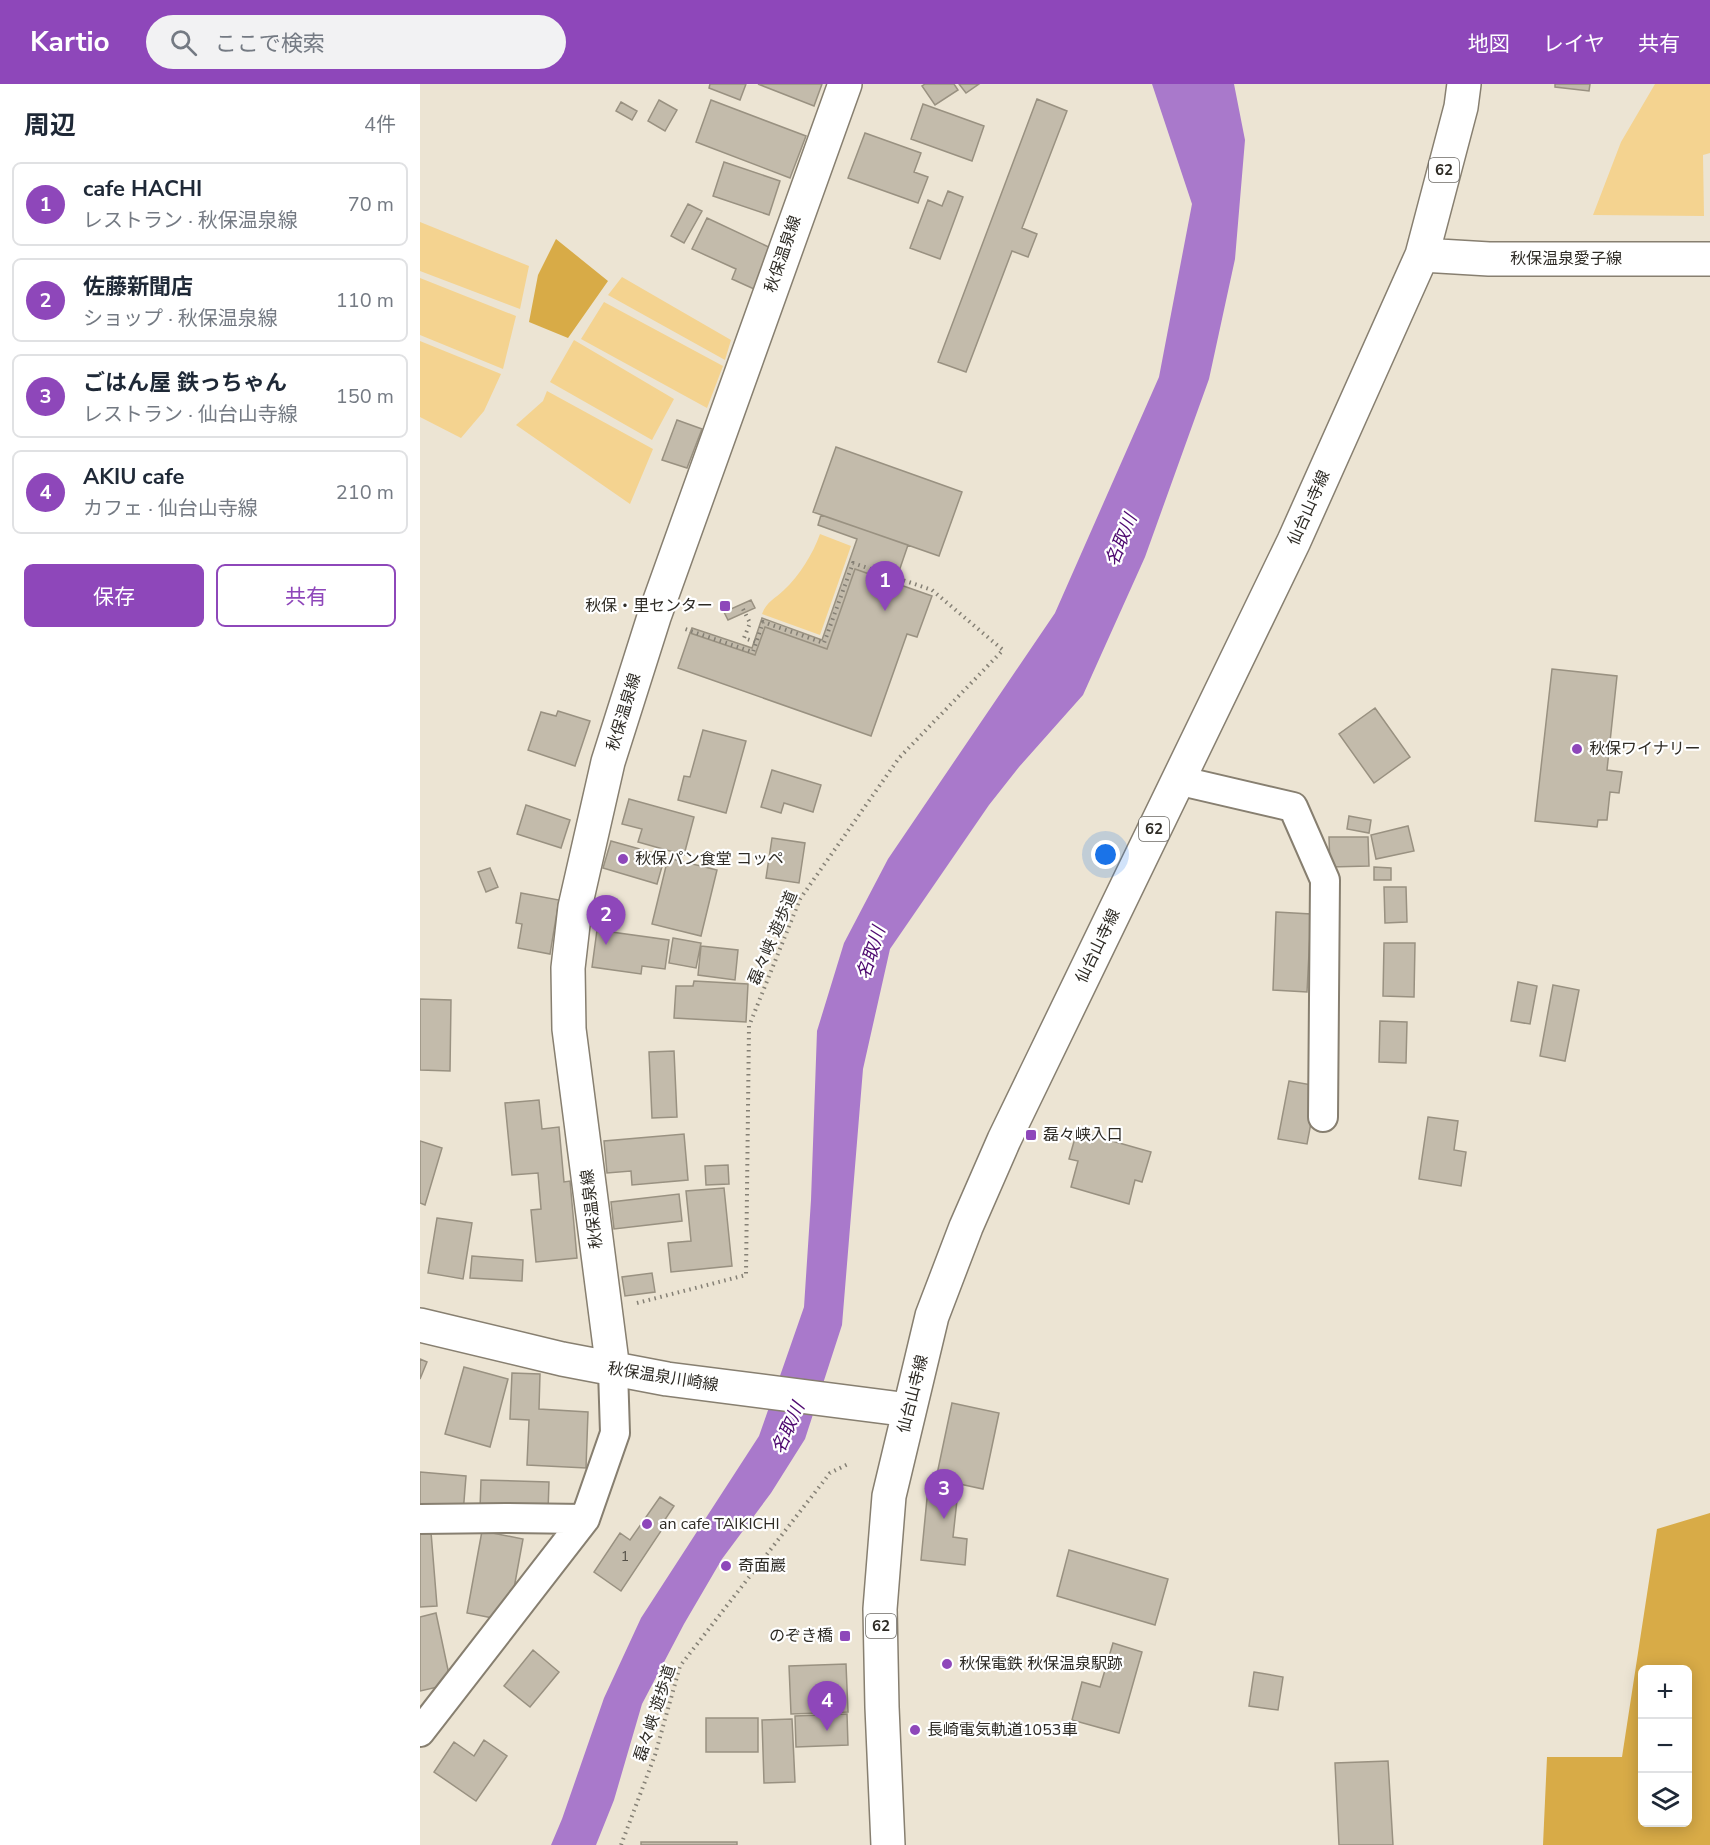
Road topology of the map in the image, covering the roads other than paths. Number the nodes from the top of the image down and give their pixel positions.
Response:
1 (845, 84) edge
2 (1464, 84) edge
3 (1422, 255) junction
4 (1710, 259) edge
5 (1177, 780) junction
6 (1323, 1117) dead end
7 (420, 1325) edge
8 (613, 1370) junction
9 (909, 1410) junction
10 (420, 1519) edge
11 (585, 1519) junction
12 (420, 1732) edge
13 (888, 1845) edge

1 - 8 main road, 秋保温泉線
2 - 3 main road, 仙台山寺線 / 62
3 - 4 main road, 秋保温泉愛子線
3 - 5 main road, 仙台山寺線 / 62
5 - 6 street
5 - 9 main road, 仙台山寺線 / 62
7 - 8 main road, 秋保温泉川崎線
8 - 9 main road, 秋保温泉川崎線
8 - 11 street
9 - 13 main road, 仙台山寺線 / 62
10 - 11 street
11 - 12 street

